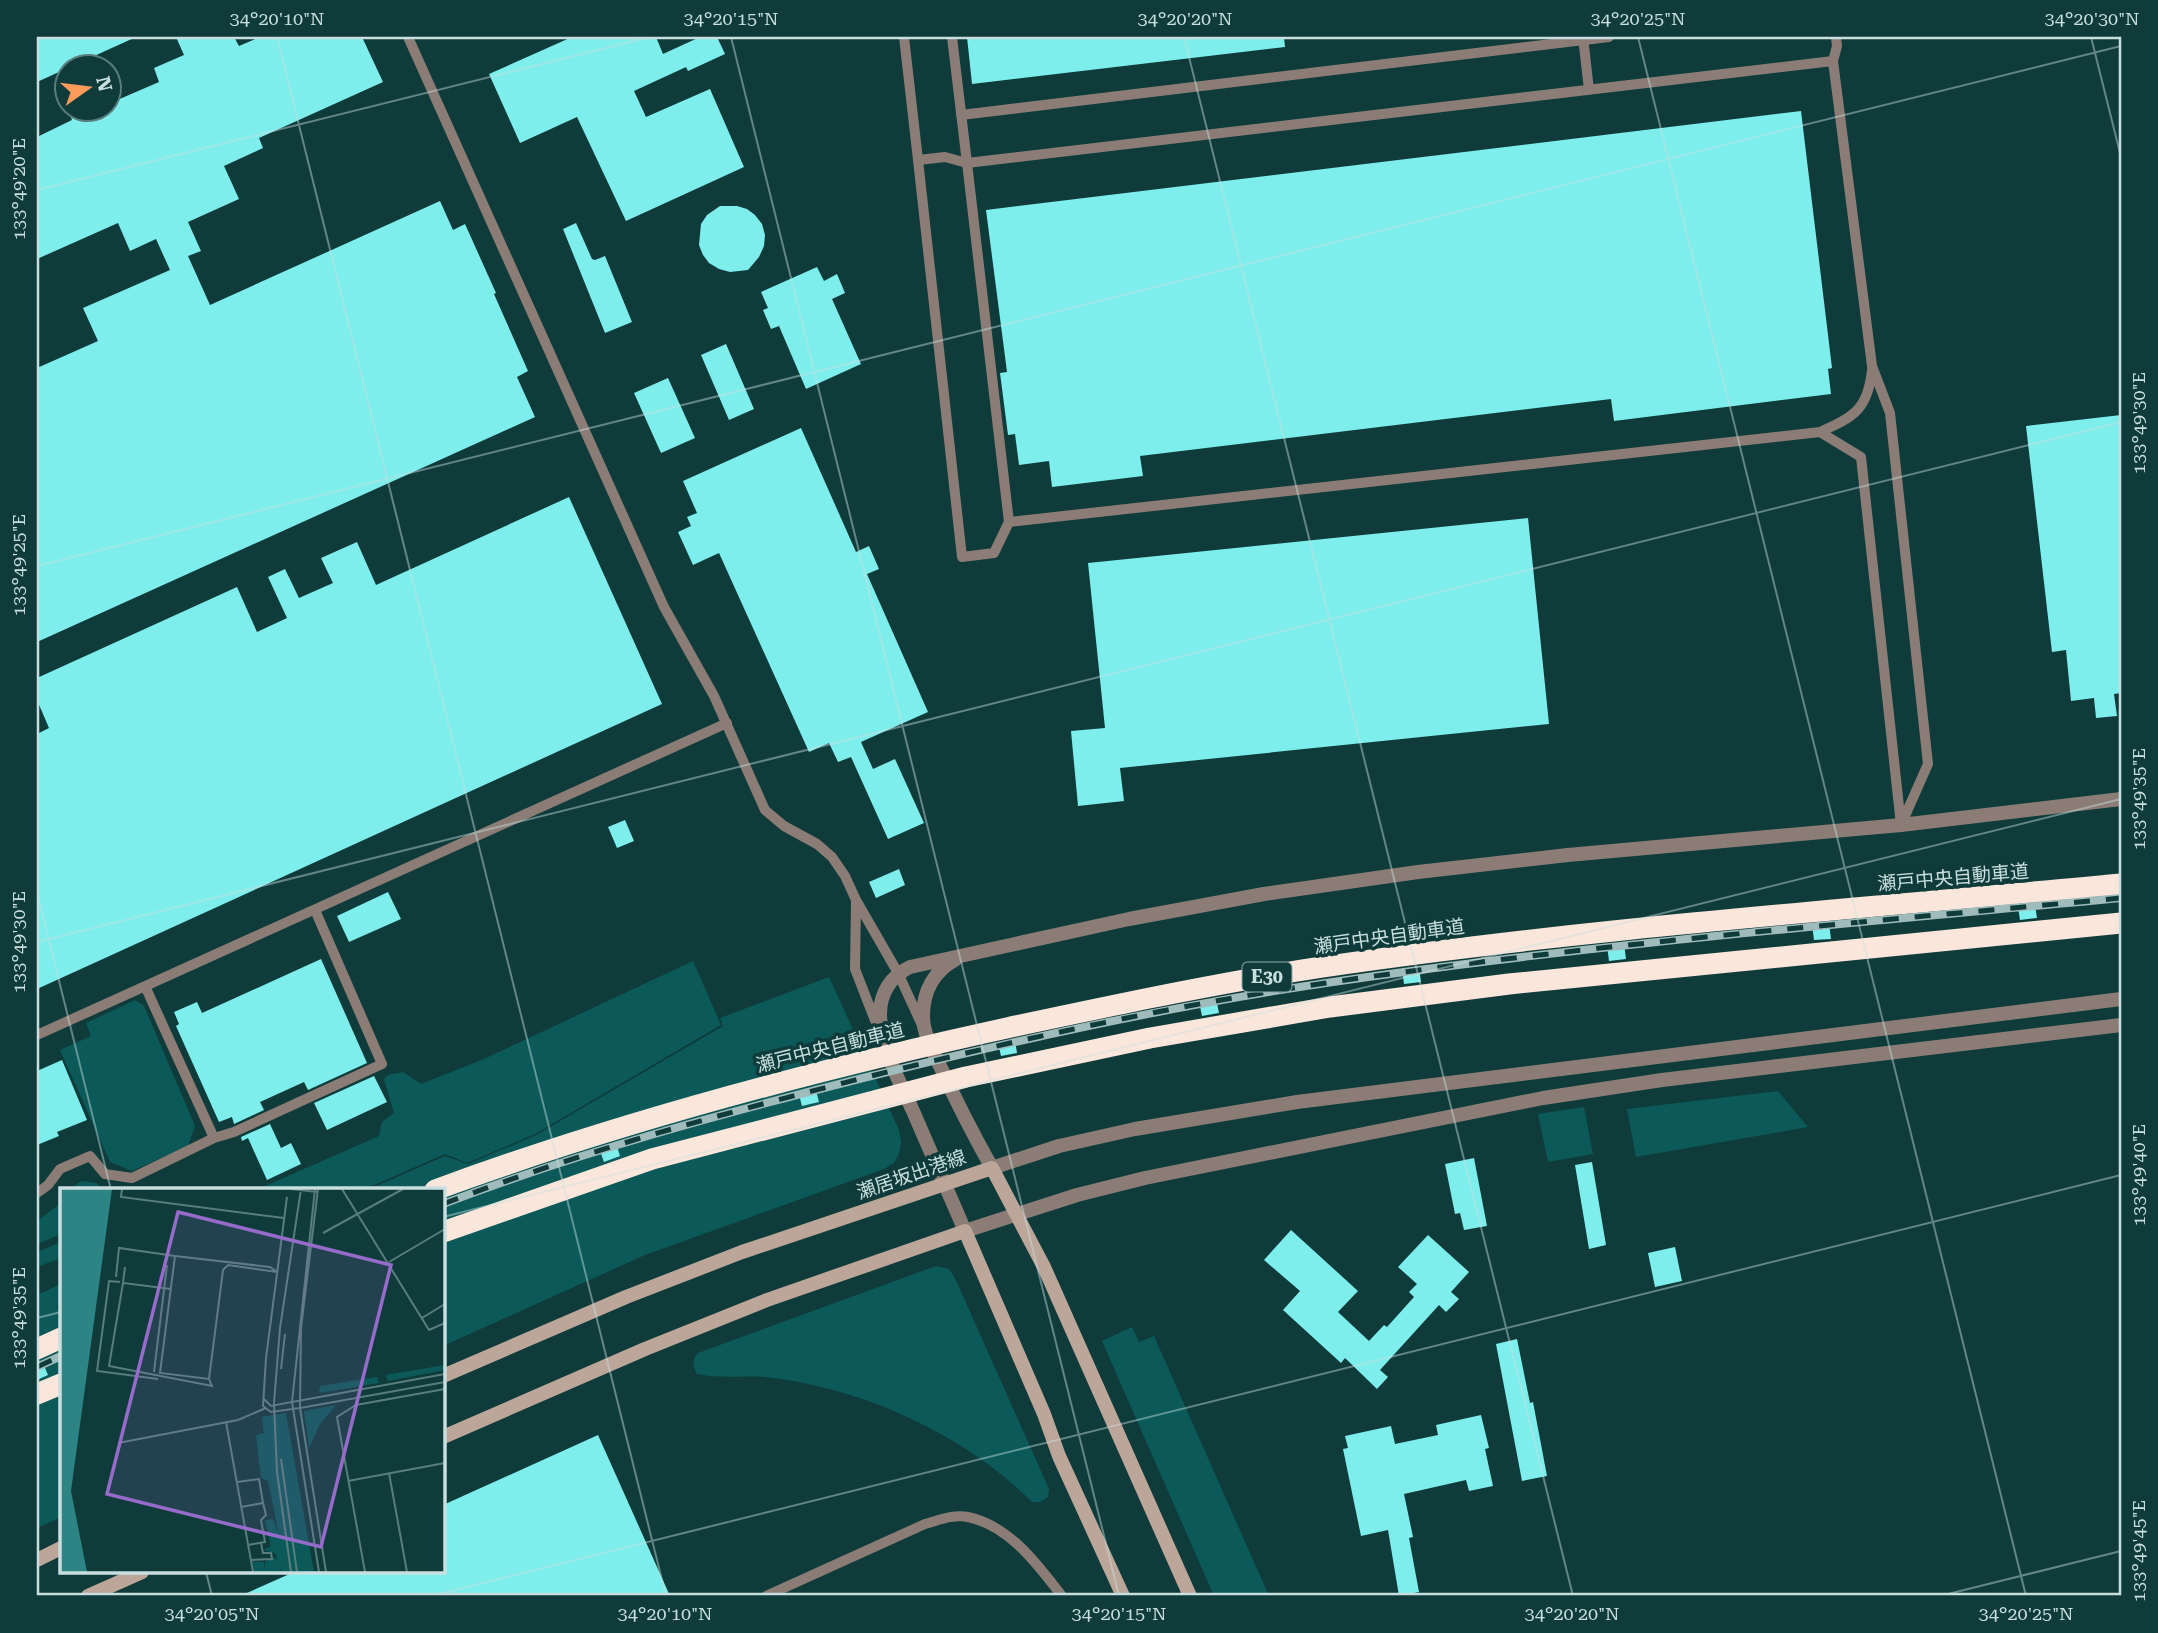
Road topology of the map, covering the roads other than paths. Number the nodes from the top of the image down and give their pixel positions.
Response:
1 (408, 37) edge
2 (904, 37) edge
3 (952, 37) edge
4 (1609, 37) edge
5 (1836, 37) edge
6 (1583, 38) edge
7 (1833, 61) junction
8 (1589, 90) junction
9 (961, 115) junction
10 (918, 160) junction
11 (967, 163) junction
12 (1872, 366) junction
13 (1820, 432) junction
14 (1009, 522) junction
15 (727, 723) junction
16 (2121, 799) edge
17 (1901, 825) junction
18 (2121, 884) edge
19 (856, 900) junction
20 (315, 910) junction
21 (2121, 923) edge
22 (965, 954) junction
23 (898, 973) junction
24 (145, 986) junction
25 (2121, 999) edge
26 (2121, 1024) edge
27 (37, 1035) edge
28 (927, 1036) junction
29 (892, 1063) junction
30 (214, 1138) junction
31 (992, 1167) junction
32 (944, 1183) junction
33 (441, 1188) edge
34 (37, 1193) edge
35 (1016, 1214) junction
36 (965, 1231) junction
37 (444, 1232) edge
38 (60, 1338) edge
39 (37, 1349) edge
40 (444, 1377) edge
41 (60, 1384) edge
42 (37, 1394) edge
43 (444, 1437) edge
44 (60, 1548) edge
45 (37, 1560) edge
46 (138, 1574) edge
47 (88, 1596) edge
48 (766, 1596) edge
49 (1062, 1596) edge
50 (1124, 1596) edge
51 (1190, 1596) edge

1 - 15 lane
2 - 10 lane
3 - 9 lane
4 - 6 lane
5 - 7 lane
6 - 8 lane
6 - 9 lane
7 - 8 lane
7 - 12 lane
8 - 11 lane
9 - 11 lane
10 - 11 lane
10 - 14 lane
11 - 14 lane
12 - 13 lane
12 - 17 lane
13 - 14 lane
13 - 17 lane
15 - 19 lane
15 - 20 lane
16 - 17 street
17 - 22 street
18 - 33 highway, 瀬戸中央自動車道 / E30
19 - 23 lane
19 - 29 lane
20 - 24 lane
20 - 30 lane
21 - 37 highway, E30
22 - 23 street
22 - 28 street
23 - 28 lane
23 - 29 street
24 - 27 lane
24 - 30 lane
25 - 31 street
26 - 35 street
28 - 31 street
29 - 32 street
30 - 34 lane
31 - 32 main road, 瀬居坂出港線
31 - 35 main road, 瀬居坂出港線
32 - 36 street
32 - 40 main road, 瀬居坂出港線
35 - 36 street
35 - 51 main road, 瀬居坂出港線
36 - 43 main road
36 - 50 main road
38 - 39 highway
41 - 42 highway
44 - 45 main road
46 - 47 main road
48 - 49 lane

